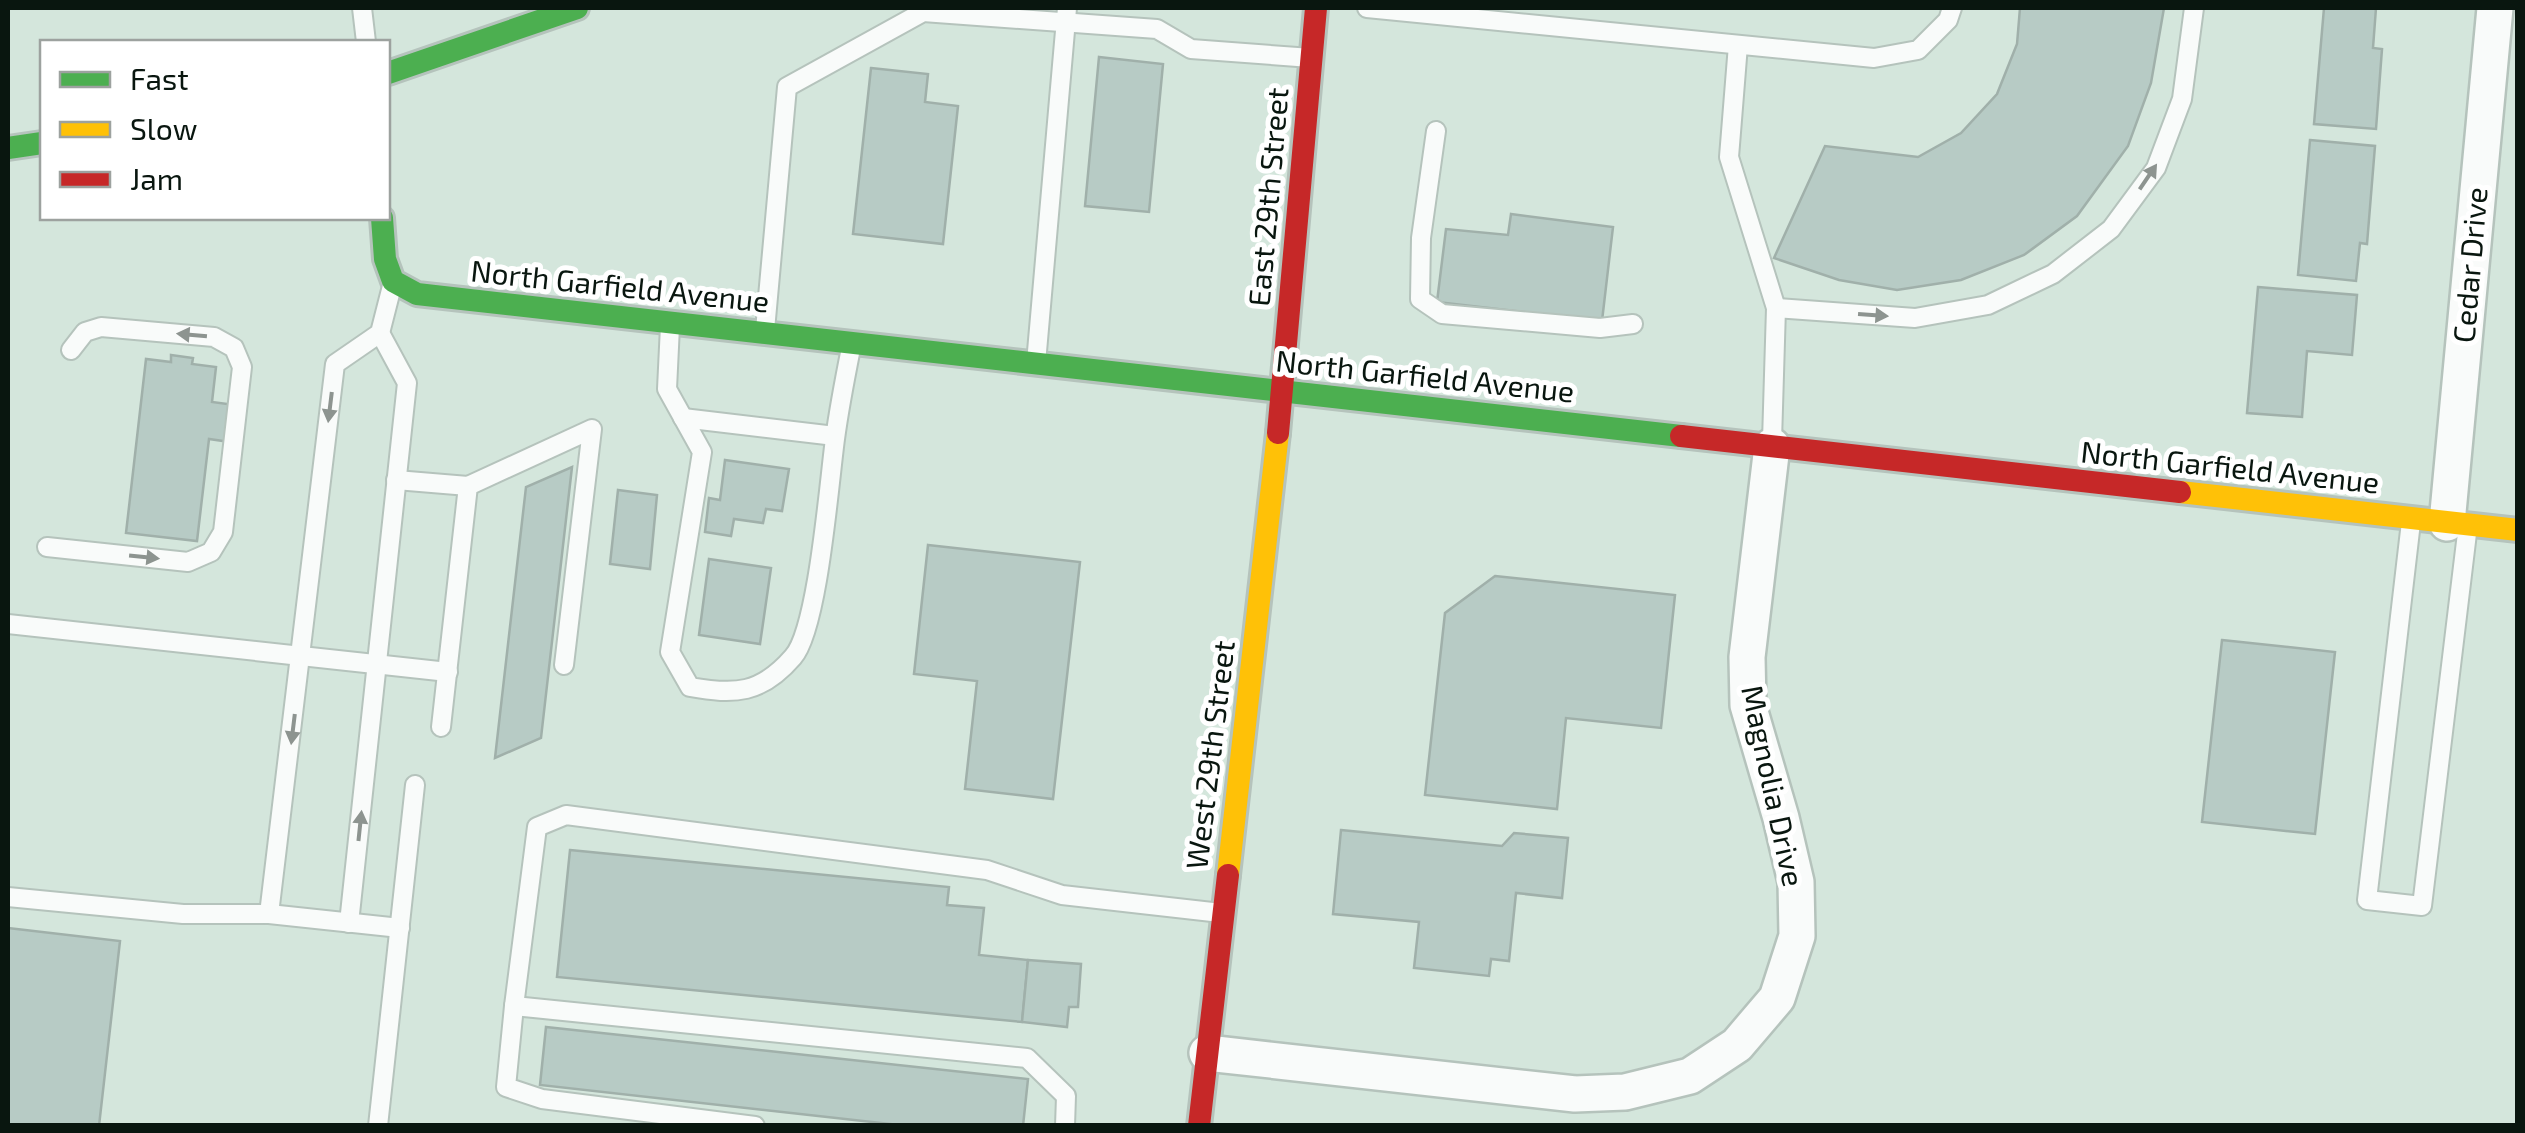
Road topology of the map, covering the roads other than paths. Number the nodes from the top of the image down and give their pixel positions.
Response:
1 (362, 8) edge
2 (577, 8) edge
3 (1316, 8) edge
4 (1368, 8) edge
5 (1952, 8) edge
6 (2194, 8) edge
7 (2496, 8) edge
8 (1067, 15) edge
9 (366, 40) edge
10 (1738, 45) junction
11 (1312, 58) junction
12 (390, 73) edge
13 (1436, 131) dead end
14 (40, 143) edge
15 (8, 148) edge
16 (382, 220) edge
17 (393, 280) junction
18 (1776, 308) junction
19 (670, 322) junction
20 (1633, 324) dead end
21 (380, 332) junction
22 (764, 333) junction
23 (852, 342) junction
24 (71, 350) dead end
25 (1036, 363) junction
26 (1283, 392) junction
27 (683, 418) junction
28 (836, 436) junction
29 (1772, 446) junction
30 (396, 480) junction
31 (468, 486) junction
32 (2411, 519) junction
33 (2458, 524) junction
34 (2518, 530) edge
35 (46, 547) dead end
36 (8, 624) edge
37 (302, 657) junction
38 (564, 664) dead end
39 (377, 665) junction
40 (448, 672) junction
41 (441, 728) dead end
42 (416, 785) dead end
43 (8, 897) edge
44 (269, 914) junction
45 (1223, 914) junction
46 (349, 923) junction
47 (400, 928) junction
48 (514, 1006) junction
49 (1207, 1054) junction
50 (378, 1126) edge
51 (755, 1126) edge
52 (1066, 1126) edge
53 (1199, 1126) edge

1 - 9 lane
2 - 12 main road
3 - 11 main road, East 29th Street
4 - 10 lane
5 - 10 lane
18 -> 6 lane
7 - 33 street, Cedar Drive
8 - 11 lane
8 - 22 lane
8 - 25 lane
10 - 18 lane
11 - 26 main road, East 29th Street
13 - 20 lane
14 - 15 main road
16 - 17 main road
17 - 19 main road, North Garfield Avenue
17 - 21 lane
18 - 29 lane
19 - 22 main road, North Garfield Avenue
19 - 27 lane
21 - 30 lane
21 -> 37 lane
22 - 23 main road, North Garfield Avenue
23 - 25 main road, North Garfield Avenue
23 - 28 lane
35 -> 24 lane
25 - 26 main road, North Garfield Avenue
26 - 29 main road, North Garfield Avenue
26 - 45 main road, West 29th Street
27 - 28 lane
27 - 28 lane
29 - 32 main road, North Garfield Avenue
29 - 49 street, Magnolia Drive
30 - 31 lane
30 - 39 lane
31 - 38 lane
31 - 40 lane
32 - 33 main road, North Garfield Avenue
32 - 33 lane
33 - 34 main road, North Garfield Avenue
36 - 37 lane
37 - 39 lane
37 -> 44 lane
39 - 40 lane
46 -> 39 lane
40 - 41 lane
42 - 47 lane
43 - 44 lane
44 - 46 lane
45 - 48 lane
45 - 49 main road, West 29th Street
46 - 47 lane
47 - 50 lane
48 - 51 lane
48 - 52 lane
49 - 53 main road, West 29th Street

